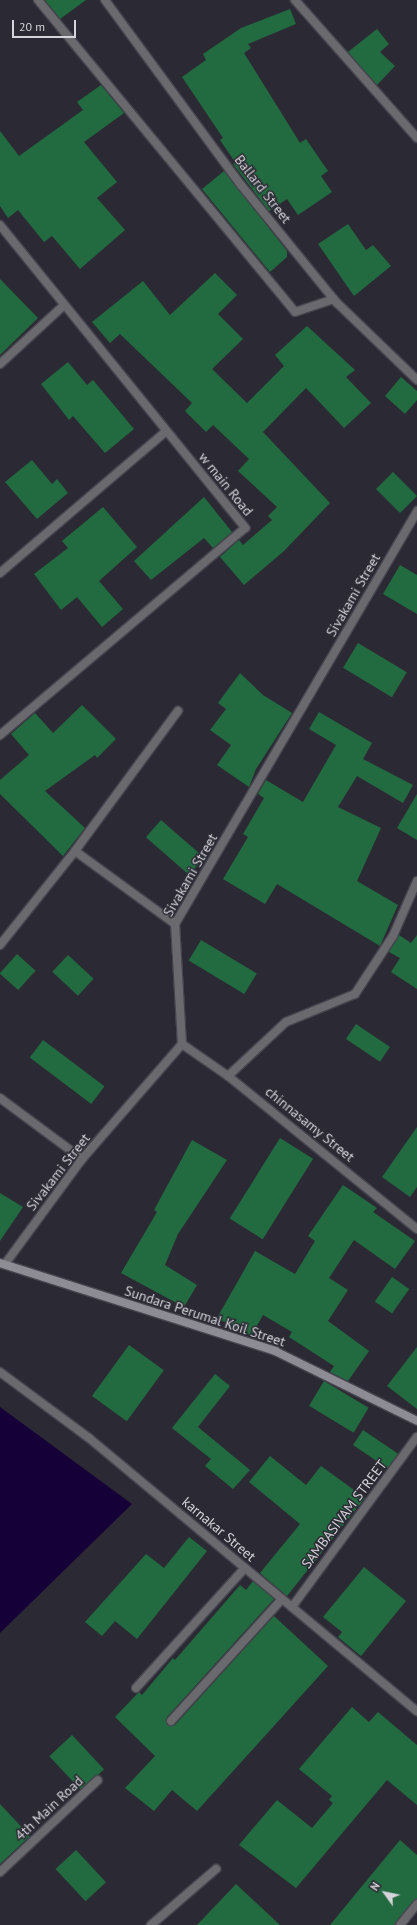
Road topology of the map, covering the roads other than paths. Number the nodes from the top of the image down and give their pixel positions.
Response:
1 (38, 0) edge
2 (105, 0) edge
3 (294, 0) edge
4 (417, 138) edge
5 (0, 225) edge
6 (334, 299) junction
7 (62, 306) junction
8 (0, 364) edge
9 (417, 380) edge
10 (166, 431) junction
11 (417, 511) edge
12 (0, 573) edge
13 (178, 711) dead end
14 (0, 735) edge
15 (75, 851) junction
16 (417, 880) edge
17 (175, 924) junction
18 (0, 945) edge
19 (182, 1044) junction
20 (228, 1076) junction
21 (0, 1098) edge
22 (82, 1159) junction
23 (417, 1229) edge
24 (2, 1264) edge
25 (0, 1372) edge
26 (417, 1421) edge
27 (417, 1437) edge
28 (245, 1568) junction
29 (282, 1599) junction
30 (292, 1607) junction
31 (136, 1688) dead end
32 (417, 1711) edge
33 (172, 1721) dead end
34 (98, 1780) dead end
35 (216, 1869) dead end
36 (0, 1872) edge
37 (417, 1904) edge
38 (151, 1925) edge
39 (400, 1925) edge

1 - 6 street
2 - 6 street, Ballard Street
3 - 4 street
5 - 7 street, w main Road
6 - 9 street, Ballard Street
7 - 8 street
7 - 10 street, w main Road
10 - 12 street
10 - 14 street, w main Road
11 - 17 street, Sivakami Street
13 - 15 street
15 - 17 street
15 - 18 street
16 - 20 street
17 - 19 street, Sivakami Street
19 - 20 street, chinnasamy Street
19 - 22 street, Sivakami Street
20 - 23 street, chinnasamy Street
21 - 22 street
22 - 24 street, Sivakami Street
24 - 26 street, Sundara Perumal Koil Street
25 - 28 street, karnakar Street
27 - 30 street, SAMBASIVAM STREET
28 - 29 street, karnakar Street
28 - 31 street
29 - 30 street, karnakar Street
29 - 33 street
30 - 32 street, karnakar Street
34 - 36 street, 4th Main Road
35 - 38 street
37 - 39 street

